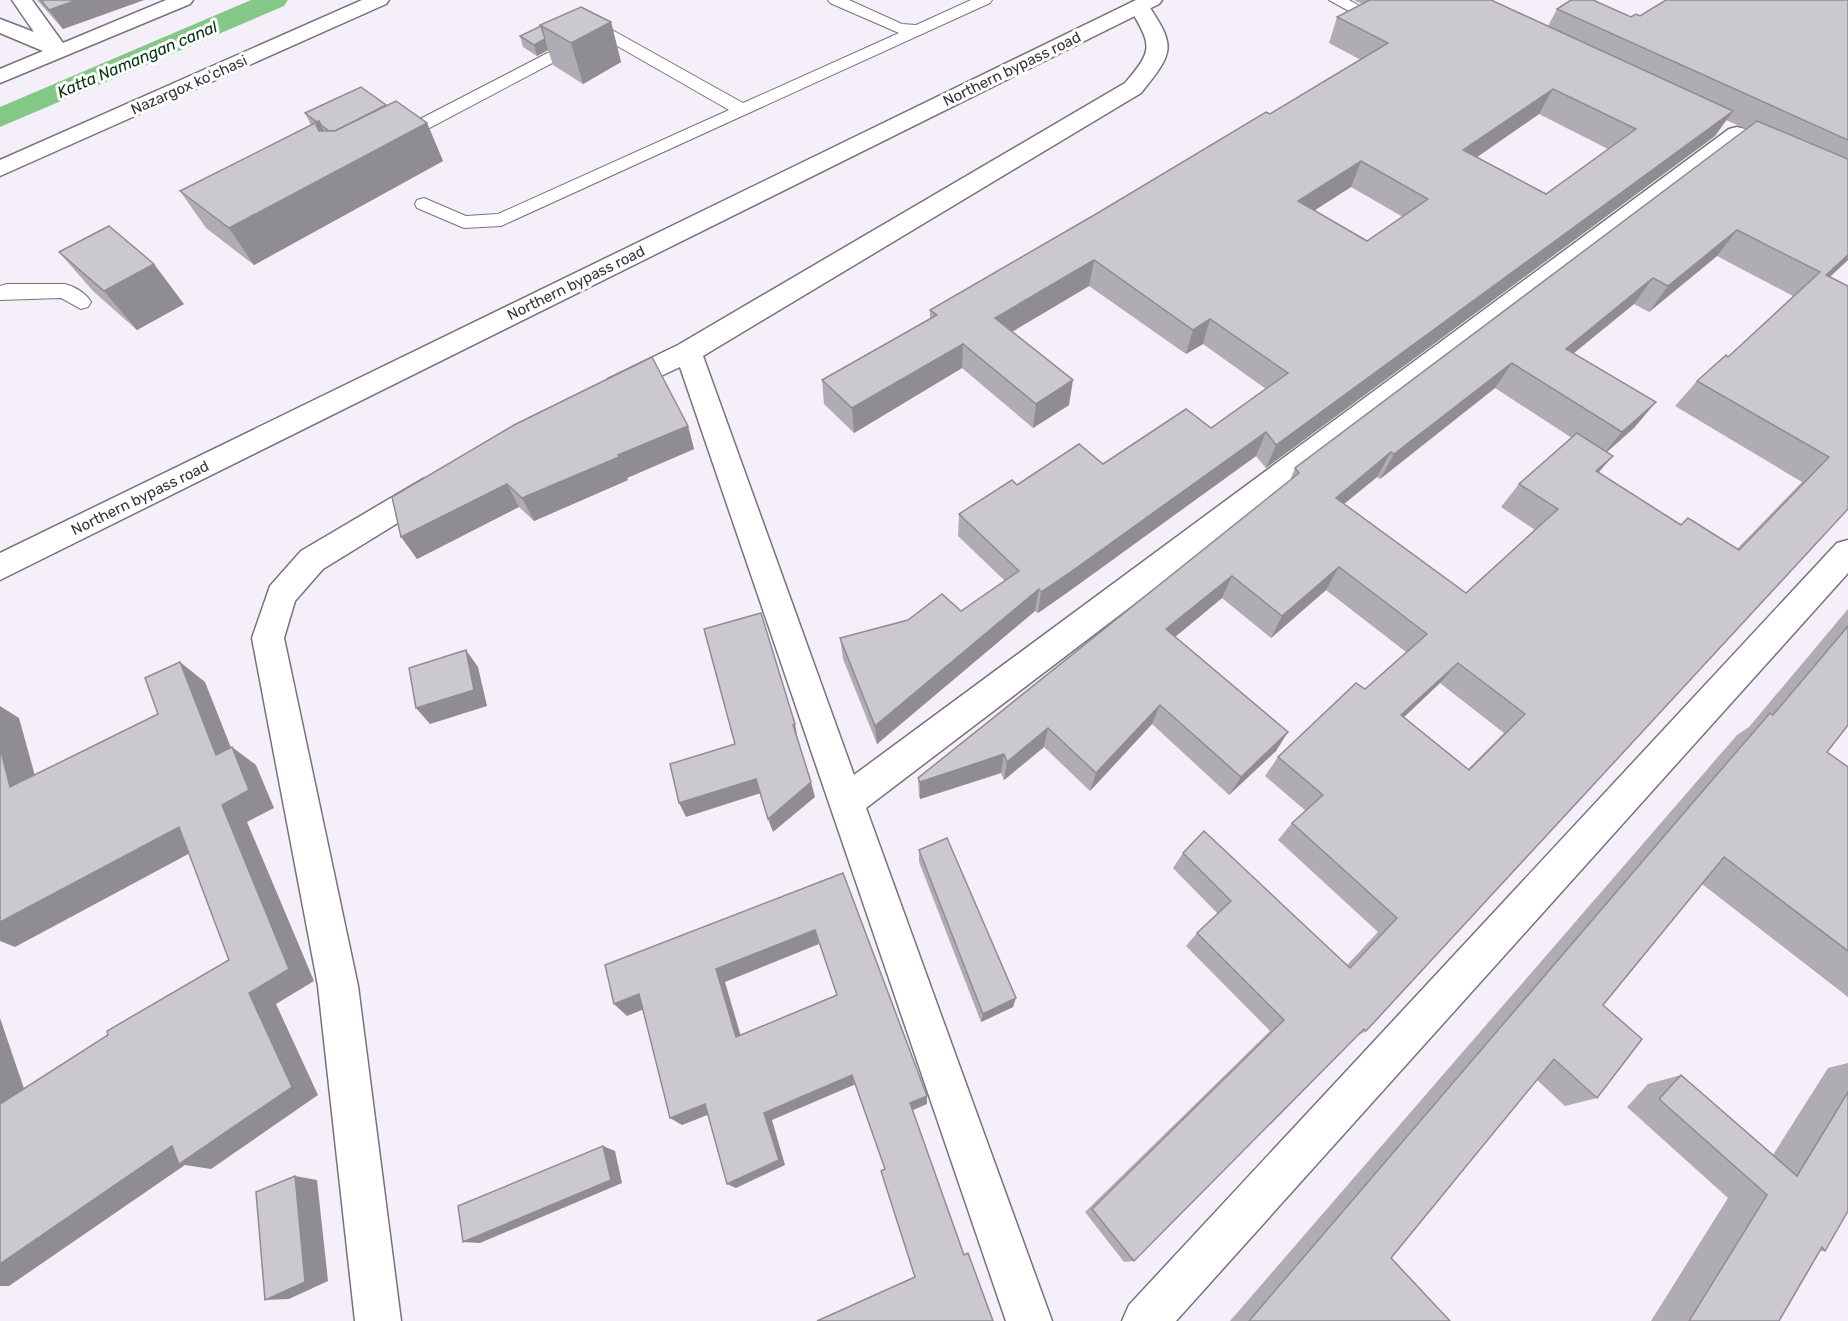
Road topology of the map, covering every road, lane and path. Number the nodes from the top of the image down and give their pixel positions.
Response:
1 (22, 0) edge
2 (183, 0) edge
3 (379, 0) edge
4 (836, 0) edge
5 (984, 0) edge
6 (1337, 0) edge
7 (1145, 3) edge
8 (1373, 18) edge
9 (0, 25) edge
10 (916, 30) junction
11 (59, 50) junction
12 (0, 76) edge
13 (742, 110) junction
14 (1737, 134) edge
15 (378, 147) edge
16 (0, 169) edge
17 (424, 204) dead end
18 (0, 293) edge
19 (81, 302) edge
20 (688, 352) junction
21 (595, 398) edge
22 (453, 475) edge
23 (1848, 552) edge
24 (0, 567) edge
25 (846, 802) junction
26 (378, 1321) edge
27 (1029, 1321) edge
28 (1145, 1321) edge

1 - 11 street
2 - 11 street
3 - 16 street, Nazargox koʻchasi
4 - 10 lane
5 - 10 lane
6 - 8 lane
7 - 20 street
7 - 24 street, Northern bypass road
9 - 11 street
10 - 13 lane
11 - 12 street
13 - 15 lane
13 - 17 lane
14 - 25 street
18 - 19 lane
20 - 21 street
20 - 25 street
22 - 26 street
23 - 28 street
25 - 27 street

